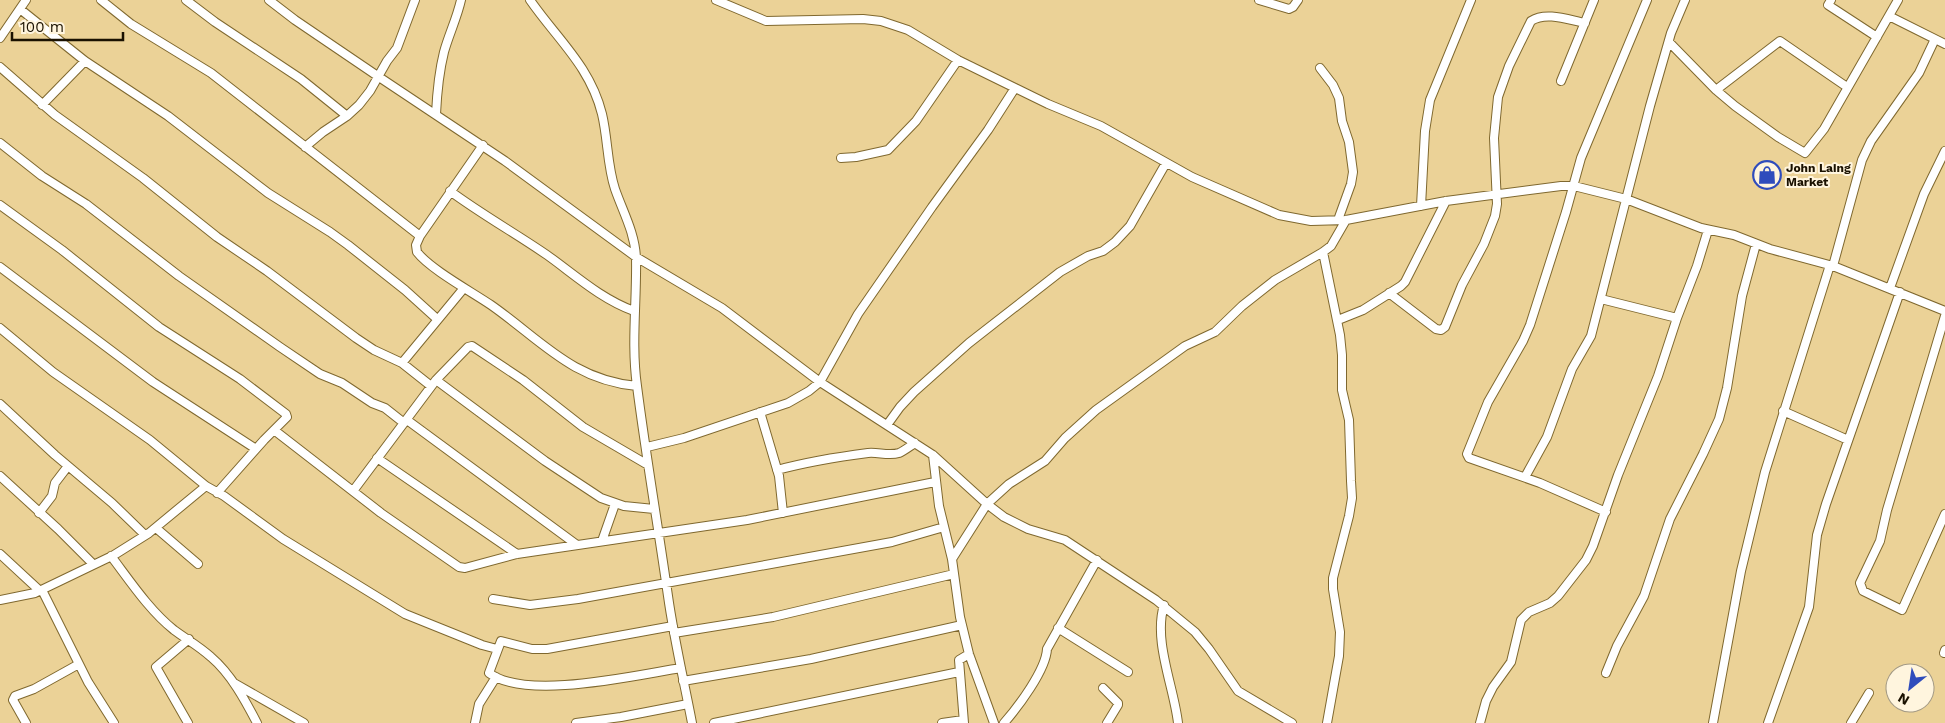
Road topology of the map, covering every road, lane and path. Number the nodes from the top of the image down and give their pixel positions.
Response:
1 (26, 0) edge
2 (101, 0) edge
3 (186, 0) edge
4 (269, 0) edge
5 (415, 0) edge
6 (461, 0) edge
7 (530, 0) edge
8 (716, 0) edge
9 (1259, 0) edge
10 (1298, 0) edge
11 (1471, 0) edge
12 (1594, 0) edge
13 (1647, 0) edge
14 (1685, 0) edge
15 (1831, 0) edge
16 (1898, 0) edge
17 (20, 9) junction
18 (1889, 16) junction
19 (1585, 23) junction
20 (1877, 37) junction
21 (0, 38) edge
22 (1935, 39) junction
23 (1669, 42) junction
24 (1945, 44) edge
25 (958, 60) junction
26 (85, 61) junction
27 (0, 67) edge
28 (1320, 68) dead end
29 (379, 77) junction
30 (1562, 81) dead end
31 (1015, 88) junction
32 (1847, 88) junction
33 (1716, 90) junction
34 (42, 104) junction
35 (436, 114) junction
36 (347, 116) junction
37 (0, 143) edge
38 (482, 145) junction
39 (306, 147) junction
40 (1945, 151) edge
41 (842, 158) dead end
42 (1166, 163) junction
43 (1574, 186) junction
44 (450, 191) junction
45 (1496, 196) junction
46 (1626, 200) junction
47 (1446, 202) junction
48 (0, 205) edge
49 (1421, 206) junction
50 (1342, 220) junction
51 (1708, 230) junction
52 (420, 236) junction
53 (1756, 244) junction
54 (1324, 252) junction
55 (636, 256) junction
56 (1831, 266) junction
57 (0, 267) edge
58 (464, 288) junction
59 (1890, 288) junction
60 (1900, 292) junction
61 (1389, 293) junction
62 (1601, 299) junction
63 (634, 311) junction
64 (1945, 311) edge
65 (1945, 316) edge
66 (1677, 318) junction
67 (436, 319) junction
68 (1338, 320) junction
69 (0, 328) edge
70 (402, 363) junction
71 (820, 382) junction
72 (434, 383) junction
73 (637, 386) junction
74 (0, 404) edge
75 (1783, 411) junction
76 (760, 412) junction
77 (405, 421) junction
78 (887, 425) junction
79 (274, 430) junction
80 (1848, 440) junction
81 (915, 442) junction
82 (646, 447) junction
83 (256, 449) junction
84 (933, 455) junction
85 (377, 458) junction
86 (648, 465) junction
87 (68, 466) junction
88 (777, 470) junction
89 (0, 476) edge
90 (1525, 477) junction
91 (935, 482) junction
92 (206, 486) junction
93 (353, 491) junction
94 (217, 492) junction
95 (615, 504) junction
96 (987, 504) junction
97 (654, 509) junction
98 (1606, 512) junction
99 (39, 513) junction
100 (783, 513) junction
101 (1945, 514) edge
102 (944, 527) junction
103 (156, 528) junction
104 (658, 532) junction
105 (145, 536) junction
106 (602, 541) junction
107 (577, 545) junction
108 (0, 554) edge
109 (517, 554) junction
110 (111, 556) junction
111 (952, 559) junction
112 (1097, 560) junction
113 (93, 564) junction
114 (198, 564) dead end
115 (954, 574) junction
116 (666, 584) junction
117 (41, 591) junction
118 (493, 599) dead end
119 (0, 600) edge
120 (1164, 605) junction
121 (962, 624) junction
122 (1058, 628) junction
123 (674, 630) junction
124 (189, 639) junction
125 (497, 649) junction
126 (969, 654) junction
127 (79, 664) junction
128 (681, 668) junction
129 (959, 672) junction
130 (1128, 672) dead end
131 (1606, 673) dead end
132 (496, 677) junction
133 (683, 681) junction
134 (232, 682) junction
135 (1103, 688) dead end
136 (1869, 694) dead end
137 (688, 704) junction
138 (963, 721) edge
139 (26, 723) edge
140 (114, 723) edge
141 (188, 723) edge
142 (257, 723) edge
143 (304, 723) edge
144 (475, 723) edge
145 (576, 723) edge
146 (692, 723) edge
147 (714, 723) edge
148 (942, 723) edge
149 (994, 723) edge
150 (1004, 723) edge
151 (1107, 723) edge
152 (1178, 723) edge
153 (1292, 723) edge
154 (1328, 723) edge
155 (1480, 723) edge
156 (1713, 723) edge
157 (1768, 723) edge
158 (1851, 723) edge

1 - 17 street
2 - 39 street
3 - 36 street
4 - 29 street
5 - 29 street
6 - 35 street
7 - 55 street
8 - 25 street
9 - 10 street
11 - 49 street
12 - 19 street
13 - 43 street
14 - 23 street
15 - 20 street
16 - 18 street
17 - 21 street
17 - 26 street
18 - 20 street
18 - 22 street
19 - 30 street
19 - 45 street
20 - 32 street
22 - 24 street
22 - 56 street
23 - 33 street
23 - 46 street
25 - 31 street
25 - 41 street
26 - 34 street
26 - 67 street
27 - 34 street
28 - 50 street
29 - 35 street
29 - 36 street
31 - 42 street
31 - 71 street
32 - 33 street
32 - 33 street
34 - 70 street
35 - 38 street
36 - 39 street
37 - 77 street
38 - 44 street
38 - 55 street
39 - 52 street
40 - 59 street
42 - 50 street
42 - 78 street
43 - 45 street
43 - 46 street
43 - 90 street
44 - 52 street
44 - 63 street
45 - 47 street
45 - 61 street
46 - 51 street
46 - 62 street
47 - 49 street
47 - 61 street
48 - 79 street
49 - 50 street
50 - 54 street
51 - 53 street
51 - 66 street
52 - 58 street
53 - 56 street
53 - 131 street
54 - 68 street
54 - 96 street
55 - 63 street
55 - 71 street
56 - 59 street
56 - 75 street
57 - 83 street
58 - 67 street
58 - 73 street
59 - 60 street
60 - 64 street
60 - 80 street
61 - 68 street
62 - 66 street
62 - 90 street
63 - 73 street
65 - 101 street
66 - 98 street
67 - 70 street
68 - 154 street
69 - 92 street
70 - 72 street
71 - 76 street
71 - 78 street
72 - 77 street
72 - 86 street
72 - 95 street
73 - 82 street
74 - 87 street
75 - 80 street
75 - 156 street
76 - 82 street
76 - 88 street
77 - 85 street
77 - 107 street
78 - 81 street
79 - 83 street
79 - 93 street
80 - 157 street
81 - 84 street
81 - 88 street
82 - 86 street
83 - 94 street
84 - 91 street
84 - 96 street
85 - 93 street
85 - 109 street
86 - 97 street
87 - 99 street
87 - 105 street
88 - 100 street
89 - 99 street
90 - 98 street
91 - 100 street
91 - 102 street
92 - 94 street
92 - 103 street
93 - 109 street
94 - 125 street
95 - 97 street
95 - 106 street
96 - 111 street
96 - 112 street
97 - 104 street
98 - 155 street
99 - 113 street
100 - 104 street
102 - 111 street
102 - 116 street
103 - 105 street
103 - 114 street
104 - 106 street
104 - 116 street
105 - 110 street
106 - 107 street
107 - 109 street
108 - 117 street
110 - 113 street
110 - 124 street
111 - 115 street
112 - 120 street
112 - 122 street
113 - 117 street
115 - 121 street
115 - 123 street
116 - 118 street
116 - 123 street
117 - 119 street
117 - 127 street
120 - 152 street
120 - 153 street
121 - 126 street
121 - 133 street
122 - 130 street
122 - 150 street
123 - 125 street
123 - 128 street
124 - 134 street
124 - 141 street
125 - 132 street
126 - 129 street
126 - 149 street
127 - 139 street
127 - 140 street
128 - 132 street
128 - 133 street
129 - 138 street
129 - 147 street
132 - 144 street
133 - 137 street
134 - 142 street
134 - 143 street
135 - 151 street
136 - 158 street
137 - 145 street
137 - 146 street
138 - 148 street

